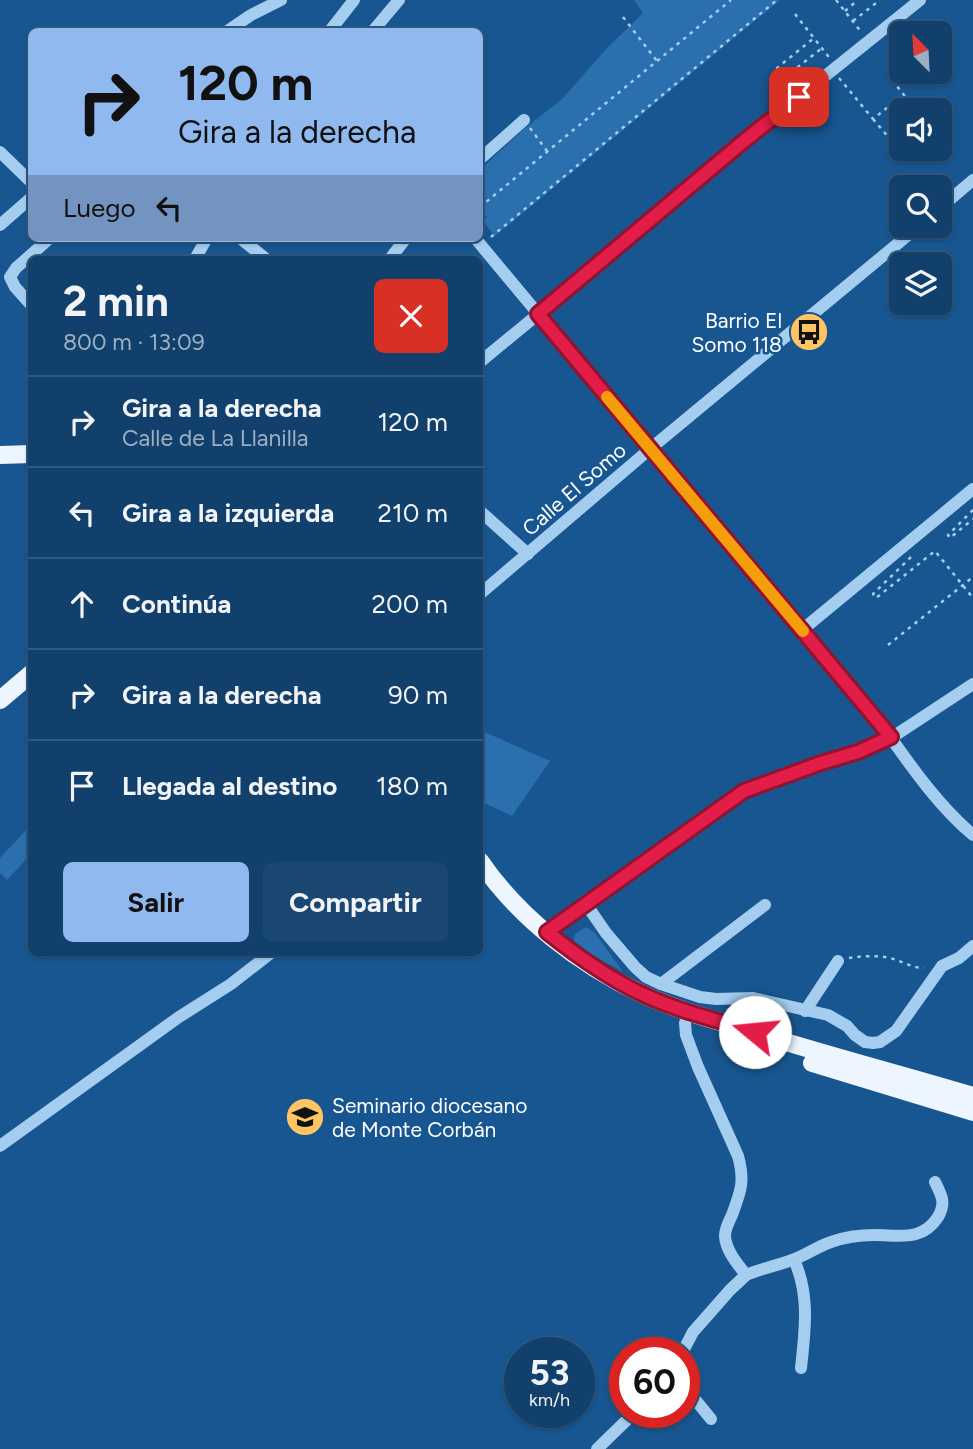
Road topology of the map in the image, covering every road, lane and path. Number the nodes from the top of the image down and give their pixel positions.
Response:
1 (281, 0) edge
2 (354, 0) edge
3 (399, 0) edge
4 (731, 0) edge
5 (777, 0) edge
6 (836, 0) edge
7 (858, 0) edge
8 (880, 0) edge
9 (919, 0) edge
10 (845, 11) junction
11 (795, 14) dead end
12 (623, 18) dead end
13 (853, 22) junction
14 (232, 28) edge
15 (332, 28) edge
16 (375, 28) edge
17 (814, 38) junction
18 (869, 40) junction
19 (822, 48) junction
20 (657, 61) junction
21 (819, 64) dead end
22 (832, 70) junction
23 (784, 78) junction
24 (895, 84) edge
25 (903, 95) junction
26 (799, 97) junction
27 (906, 98) edge
28 (873, 118) junction
29 (524, 120) joint
30 (889, 138) edge
31 (548, 151) junction
32 (0, 152) edge
33 (483, 156) edge
34 (28, 179) edge
35 (973, 180) edge
36 (952, 198) edge
37 (28, 200) edge
38 (483, 205) edge
39 (0, 225) edge
40 (483, 238) edge
41 (905, 238) edge
42 (45, 242) edge
43 (245, 242) edge
44 (404, 242) edge
45 (478, 242) edge
46 (30, 256) edge
47 (262, 256) edge
48 (392, 256) edge
49 (28, 257) edge
50 (28, 302) edge
51 (538, 314) junction
52 (483, 360) edge
53 (650, 449) junction
54 (28, 453) edge
55 (0, 455) edge
56 (973, 489) edge
57 (973, 510) edge
58 (483, 514) edge
59 (973, 519) edge
60 (528, 554) junction
61 (913, 556) dead end
62 (973, 577) edge
63 (963, 586) junction
64 (483, 592) edge
65 (973, 598) edge
66 (802, 630) junction
67 (888, 645) dead end
68 (28, 676) edge
69 (973, 684) edge
70 (0, 700) edge
71 (891, 737) junction
72 (973, 835) edge
73 (483, 865) edge
74 (483, 882) edge
75 (586, 904) junction
76 (765, 905) dead end
77 (547, 932) junction
78 (973, 946) edge
79 (267, 956) edge
80 (838, 961) joint
81 (942, 966) junction
82 (662, 984) junction
83 (805, 1011) junction
84 (685, 1023) junction
85 (973, 1096) edge
86 (973, 1112) edge
87 (0, 1146) edge
88 (935, 1182) dead end
89 (794, 1260) junction
90 (746, 1275) junction
91 (690, 1337) edge
92 (801, 1368) dead end
93 (700, 1406) edge
94 (711, 1419) dead end
95 (619, 1428) edge
96 (597, 1449) edge

1 - 14 street
2 - 15 street
3 - 16 street
4 - 20 path
5 - 40 path
6 - 10 path
7 - 10 path
8 - 13 path
9 - 18 street
10 - 13 path
11 - 17 path
12 - 20 path
13 - 18 path
17 - 19 path
17 - 23 path
18 - 22 street
19 - 21 path
19 - 23 path
20 - 31 path
22 - 26 street
22 - 28 path
23 - 26 path
24 - 25 path
25 - 27 path
25 - 28 path
26 - 51 street
28 - 30 path
29 - 31 path
29 - 33 street
31 - 38 path
32 - 34 street
35 - 36 street
37 - 39 street
41 - 53 street, Calle El Somo
42 - 46 street
43 - 47 street
44 - 48 street
45 - 51 street
49 - 50 street
51 - 52 street
51 - 53 street
53 - 60 street, Calle El Somo
53 - 66 street
54 - 55 main road
56 - 66 street
57 - 59 path
58 - 60 street
60 - 64 street, Calle El Somo
61 - 63 path
62 - 63 path
63 - 65 path
63 - 67 path
66 - 71 street
68 - 70 main road
69 - 71 street
71 - 72 street
71 - 75 street
73 - 77 main road
74 - 84 main road
75 - 77 street
75 - 82 street
76 - 82 street
77 - 85 main road
78 - 81 street
79 - 87 street
80 - 81 path
80 - 83 street
81 - 83 street
82 - 83 street
84 - 86 main road
84 - 90 street
88 - 89 street
89 - 90 street
89 - 92 street
90 - 91 street
93 - 94 street
95 - 96 street

